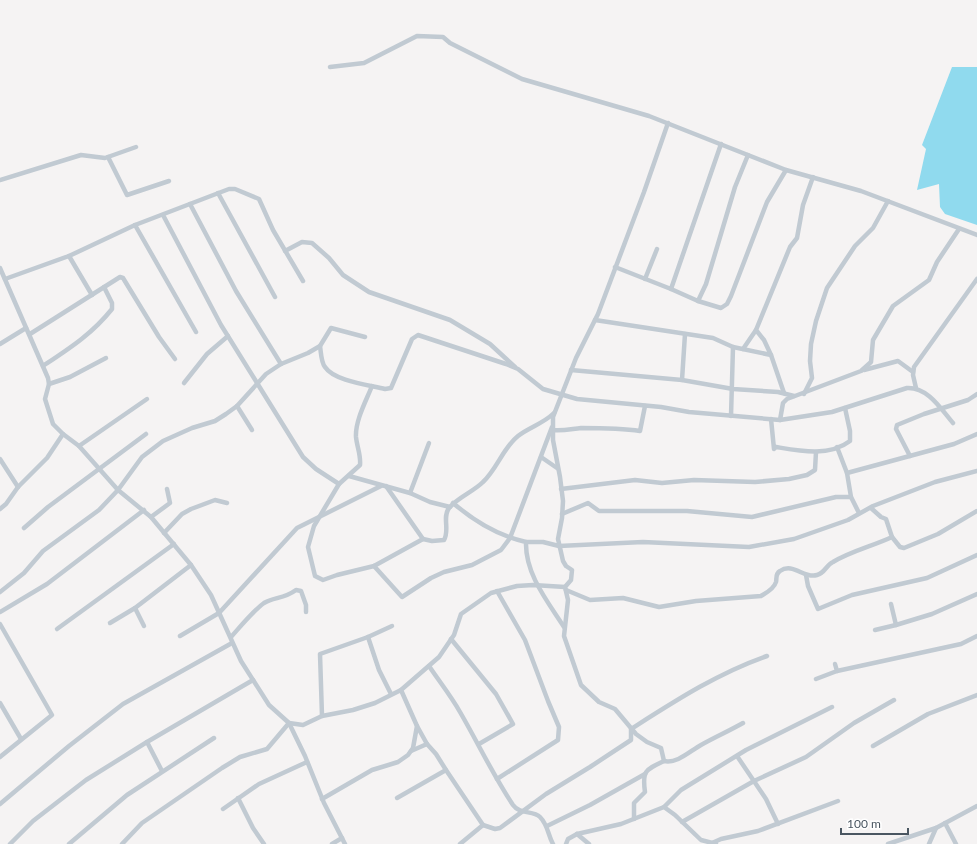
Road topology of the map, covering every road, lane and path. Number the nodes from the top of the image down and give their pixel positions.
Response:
1 (330, 67) dead end
2 (668, 123) junction
3 (721, 144) junction
4 (136, 147) dead end
5 (748, 155) junction
6 (108, 157) junction
7 (786, 170) junction
8 (813, 177) junction
9 (0, 180) edge
10 (170, 181) dead end
11 (218, 193) junction
12 (888, 201) junction
13 (190, 204) junction
14 (163, 215) junction
15 (135, 225) junction
16 (959, 229) junction
17 (977, 235) edge
18 (657, 249) dead end
19 (285, 251) junction
20 (69, 256) junction
21 (615, 267) junction
22 (0, 268) edge
23 (6, 279) junction
24 (645, 279) junction
25 (977, 279) edge
26 (303, 281) dead end
27 (104, 287) junction
28 (671, 289) junction
29 (92, 295) junction
30 (275, 296) dead end
31 (698, 301) junction
32 (595, 320) junction
33 (26, 328) junction
34 (756, 330) junction
35 (196, 332) dead end
36 (30, 334) junction
37 (685, 334) junction
38 (228, 336) junction
39 (365, 337) dead end
40 (0, 344) edge
41 (320, 346) junction
42 (733, 347) junction
43 (743, 349) junction
44 (771, 355) junction
45 (106, 358) dead end
46 (176, 359) dead end
47 (281, 364) junction
48 (43, 366) junction
49 (518, 369) junction
50 (571, 370) junction
51 (861, 371) junction
52 (913, 372) junction
53 (682, 380) junction
54 (257, 382) junction
55 (184, 383) dead end
56 (49, 384) junction
57 (372, 386) junction
58 (916, 388) junction
59 (733, 389) junction
60 (784, 393) junction
61 (804, 394) junction
62 (977, 394) edge
63 (562, 395) junction
64 (794, 396) junction
65 (147, 399) dead end
66 (237, 406) junction
67 (644, 406) junction
68 (845, 408) junction
69 (941, 409) junction
70 (554, 413) junction
71 (731, 416) junction
72 (772, 419) junction
73 (780, 420) junction
74 (953, 423) dead end
75 (553, 424) junction
76 (252, 430) dead end
77 (553, 430) junction
78 (63, 434) junction
79 (146, 434) dead end
80 (977, 434) edge
81 (429, 443) dead end
82 (79, 446) junction
83 (837, 447) junction
84 (816, 452) junction
85 (910, 456) junction
86 (541, 457) junction
87 (0, 461) edge
88 (99, 468) junction
89 (558, 468) junction
90 (977, 471) edge
91 (848, 473) junction
92 (349, 476) junction
93 (339, 484) junction
94 (384, 486) junction
95 (18, 487) junction
96 (167, 489) dead end
97 (561, 489) junction
98 (118, 490) junction
99 (410, 493) junction
100 (851, 497) junction
101 (226, 503) dead end
102 (451, 505) junction
103 (871, 508) junction
104 (0, 509) edge
105 (144, 510) junction
106 (977, 511) edge
107 (859, 513) junction
108 (562, 514) junction
109 (151, 517) junction
110 (318, 517) junction
111 (24, 528) dead end
112 (164, 533) junction
113 (892, 537) junction
114 (510, 538) junction
115 (423, 539) junction
116 (526, 542) junction
117 (174, 544) junction
118 (559, 546) junction
119 (977, 555) edge
120 (191, 565) junction
121 (374, 566) junction
122 (806, 575) junction
123 (538, 585) junction
124 (565, 588) junction
125 (497, 591) junction
126 (0, 592) edge
127 (977, 594) edge
128 (891, 604) dead end
129 (135, 608) junction
130 (0, 612) edge
131 (306, 612) dead end
132 (219, 613) junction
133 (110, 623) dead end
134 (0, 624) edge
135 (896, 625) junction
136 (144, 626) dead end
137 (392, 626) dead end
138 (58, 628) dead end
139 (564, 628) junction
140 (875, 630) dead end
141 (180, 636) dead end
142 (977, 636) edge
143 (231, 637) junction
144 (368, 637) junction
145 (451, 639) junction
146 (232, 643) junction
147 (767, 656) dead end
148 (835, 664) dead end
149 (429, 666) junction
150 (837, 671) junction
151 (816, 679) dead end
152 (253, 680) junction
153 (401, 690) junction
154 (390, 694) junction
155 (977, 695) edge
156 (894, 700) dead end
157 (0, 703) edge
158 (832, 707) dead end
159 (322, 716) junction
160 (289, 723) junction
161 (743, 723) dead end
162 (418, 726) junction
163 (632, 729) junction
164 (214, 738) dead end
165 (21, 739) junction
166 (147, 742) junction
167 (427, 744) junction
168 (479, 744) junction
169 (873, 746) dead end
170 (411, 751) junction
171 (737, 756) junction
172 (0, 757) edge
173 (664, 761) junction
174 (307, 762) junction
175 (446, 770) junction
176 (162, 771) junction
177 (645, 774) junction
178 (497, 779) junction
179 (754, 781) junction
180 (238, 798) junction
181 (396, 798) dead end
182 (322, 799) junction
183 (838, 801) dead end
184 (0, 804) edge
185 (977, 806) edge
186 (664, 807) junction
187 (223, 809) dead end
188 (523, 812) junction
189 (634, 819) junction
190 (682, 822) junction
191 (945, 823) junction
192 (778, 824) junction
193 (483, 825) junction
194 (547, 826) junction
195 (936, 828) junction
196 (577, 834) junction
197 (342, 838) junction
198 (10, 844) edge
199 (69, 844) edge
200 (122, 844) edge
201 (264, 844) edge
202 (332, 844) edge
203 (346, 844) edge
204 (460, 844) edge
205 (553, 844) edge
206 (566, 844) edge
207 (589, 844) edge
208 (713, 844) edge
209 (888, 844) edge
210 (929, 844) edge
211 (956, 844) edge

1 - 2 street
2 - 3 street
2 - 21 street
3 - 5 street
3 - 28 street
4 - 6 street
5 - 7 street
5 - 31 street
6 - 9 street
6 - 10 street
7 - 8 street
7 - 31 street
8 - 12 street
8 - 34 street
11 - 13 street
11 - 19 street
11 - 30 street
12 - 16 street
12 - 61 street
13 - 14 street
13 - 47 street
14 - 15 street
14 - 38 street
15 - 20 street
15 - 35 street
16 - 17 street
16 - 51 street
18 - 24 street
19 - 26 street
19 - 49 street
20 - 23 street
20 - 29 street
21 - 24 street
21 - 32 street
22 - 23 street
23 - 33 street
24 - 28 street
25 - 52 street
27 - 29 street
27 - 46 street
27 - 48 street
28 - 31 street
29 - 36 street
32 - 37 street
32 - 50 street
33 - 36 street
33 - 40 street
34 - 43 street
34 - 44 street
36 - 48 street
37 - 42 street
37 - 53 street
38 - 54 street
38 - 55 street
39 - 41 street
41 - 47 street
41 - 57 street
42 - 43 street
42 - 59 street
43 - 44 street
44 - 60 street
45 - 56 street
47 - 54 street
48 - 56 street
49 - 57 street
49 - 63 street
50 - 53 street
50 - 63 street
51 - 52 street
51 - 61 street
52 - 58 street
53 - 59 street
54 - 66 street
54 - 93 street
56 - 78 street
57 - 92 street
58 - 68 street
58 - 69 street
59 - 60 street
59 - 71 street
60 - 64 street
61 - 64 street
62 - 69 street
63 - 67 street
63 - 70 street
64 - 73 street
65 - 82 street
66 - 76 street
66 - 98 street
67 - 71 street
67 - 77 street
68 - 73 street
68 - 83 street
69 - 74 street
69 - 85 street
70 - 75 street
70 - 102 street
71 - 72 street
72 - 73 street
72 - 84 street
75 - 77 street
75 - 86 street
77 - 89 street
78 - 82 street
78 - 95 street
79 - 88 street
80 - 85 street
81 - 99 street
82 - 88 street
83 - 84 street
83 - 91 street
84 - 97 street
85 - 91 street
86 - 89 street
86 - 114 street
87 - 95 street
88 - 98 street
88 - 111 street
89 - 97 street
90 - 103 street
91 - 100 street
92 - 93 street
92 - 94 street
93 - 110 street
94 - 99 street
94 - 110 street
94 - 115 street
95 - 104 street
96 - 109 street
97 - 108 street
98 - 105 street
98 - 126 street
99 - 102 street
100 - 107 street
100 - 108 street
101 - 112 street
102 - 114 street
102 - 115 street
103 - 107 street
103 - 113 street
105 - 109 street
105 - 130 street
106 - 113 street
107 - 118 street
108 - 118 street
109 - 112 street
110 - 121 street
110 - 132 street
112 - 117 street
113 - 122 street
114 - 116 street
114 - 121 street
115 - 121 street
116 - 118 street
116 - 123 street
117 - 120 street
117 - 138 street
118 - 124 street
119 - 122 street
120 - 129 street
120 - 132 street
122 - 124 street
123 - 124 street
123 - 125 street
123 - 139 street
124 - 139 street
125 - 145 street
125 - 178 street
127 - 135 street
128 - 135 street
129 - 133 street
129 - 136 street
131 - 143 street
132 - 141 street
132 - 143 street
134 - 165 street
135 - 140 street
137 - 144 street
139 - 163 street
142 - 150 street
143 - 146 street
144 - 154 street
144 - 159 street
145 - 149 street
145 - 168 street
146 - 152 street
146 - 184 street
147 - 163 street
148 - 150 street
149 - 153 street
149 - 168 street
150 - 151 street
152 - 160 street
152 - 166 street
153 - 154 street
153 - 162 street
154 - 159 street
155 - 169 street
156 - 179 street
157 - 165 street
158 - 171 street
159 - 160 street
160 - 174 street
160 - 200 street
161 - 173 street
162 - 167 street
162 - 170 street
163 - 173 street
163 - 188 street
164 - 176 street
165 - 172 street
166 - 176 street
166 - 198 street
167 - 170 street
167 - 175 street
168 - 178 street
170 - 182 street
171 - 179 street
171 - 186 street
173 - 177 street
174 - 180 street
174 - 182 street
175 - 181 street
175 - 193 street
176 - 199 street
177 - 189 street
177 - 194 street
178 - 188 street
179 - 190 street
179 - 192 street
180 - 187 street
180 - 201 street
182 - 197 street
183 - 192 street
185 - 191 street
186 - 189 street
186 - 190 street
188 - 193 street
188 - 194 street
189 - 196 street
190 - 208 street
191 - 195 street
191 - 211 street
192 - 208 street
193 - 204 street
194 - 205 street
195 - 209 street
195 - 210 street
196 - 206 street
196 - 207 street
197 - 202 street
197 - 203 street

